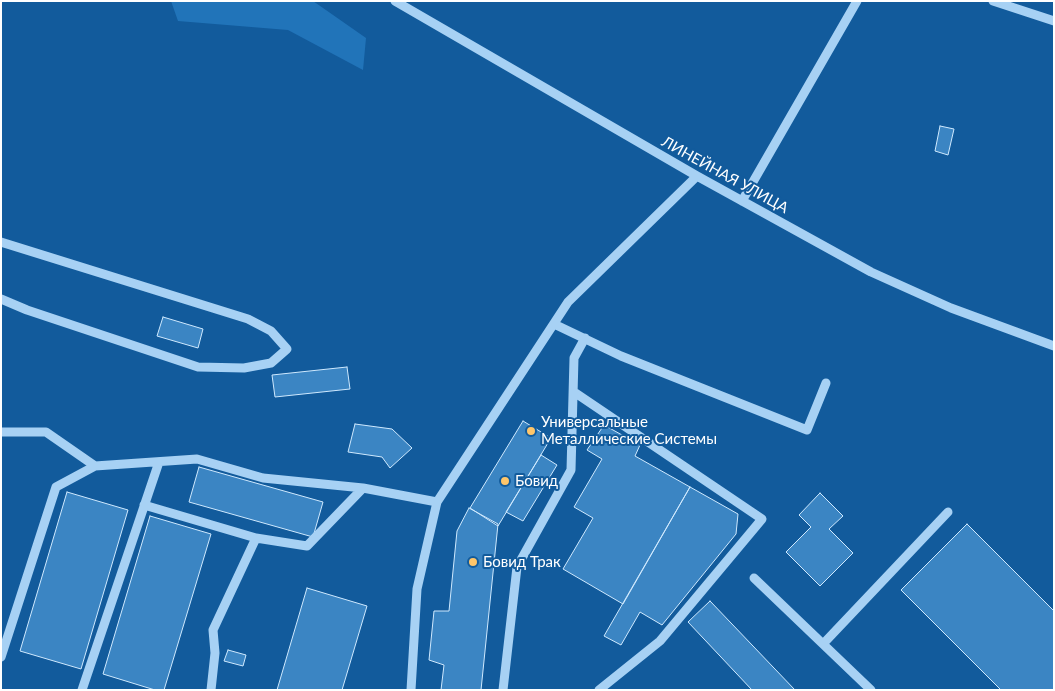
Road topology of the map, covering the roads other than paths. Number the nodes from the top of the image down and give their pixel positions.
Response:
1 (395, 1) edge
2 (858, 1) edge
3 (993, 1) edge
4 (1054, 21) edge
5 (697, 176) junction
6 (742, 201) junction
7 (1, 242) edge
8 (1, 299) edge
9 (554, 324) junction
10 (584, 338) junction
11 (1054, 346) edge
12 (826, 383) dead end
13 (574, 392) junction
14 (1, 432) edge
15 (159, 462) junction
16 (95, 466) junction
17 (363, 488) junction
18 (437, 502) junction
19 (144, 505) junction
20 (948, 512) dead end
21 (256, 538) junction
22 (754, 578) dead end
23 (823, 644) junction
24 (1, 657) edge
25 (82, 690) edge
26 (211, 690) edge
27 (411, 690) edge
28 (503, 690) edge
29 (599, 690) edge
30 (871, 690) edge

1 - 5 street, ЛИНЕЙНАЯ УЛИЦА
2 - 6 street
3 - 4 street
5 - 6 street, ЛИНЕЙНАЯ УЛИЦА
5 - 9 street
6 - 11 street, ЛИНЕЙНАЯ УЛИЦА
7 - 8 street
9 - 10 street
9 - 18 street
10 - 12 street
10 - 13 street
13 - 28 street
13 - 29 street
14 - 16 street
15 - 16 street
15 - 17 street
15 - 19 street
16 - 24 street
17 - 18 street
17 - 21 street
18 - 27 street
19 - 21 street
19 - 25 street
20 - 23 street
21 - 26 street
22 - 23 street
23 - 30 street

